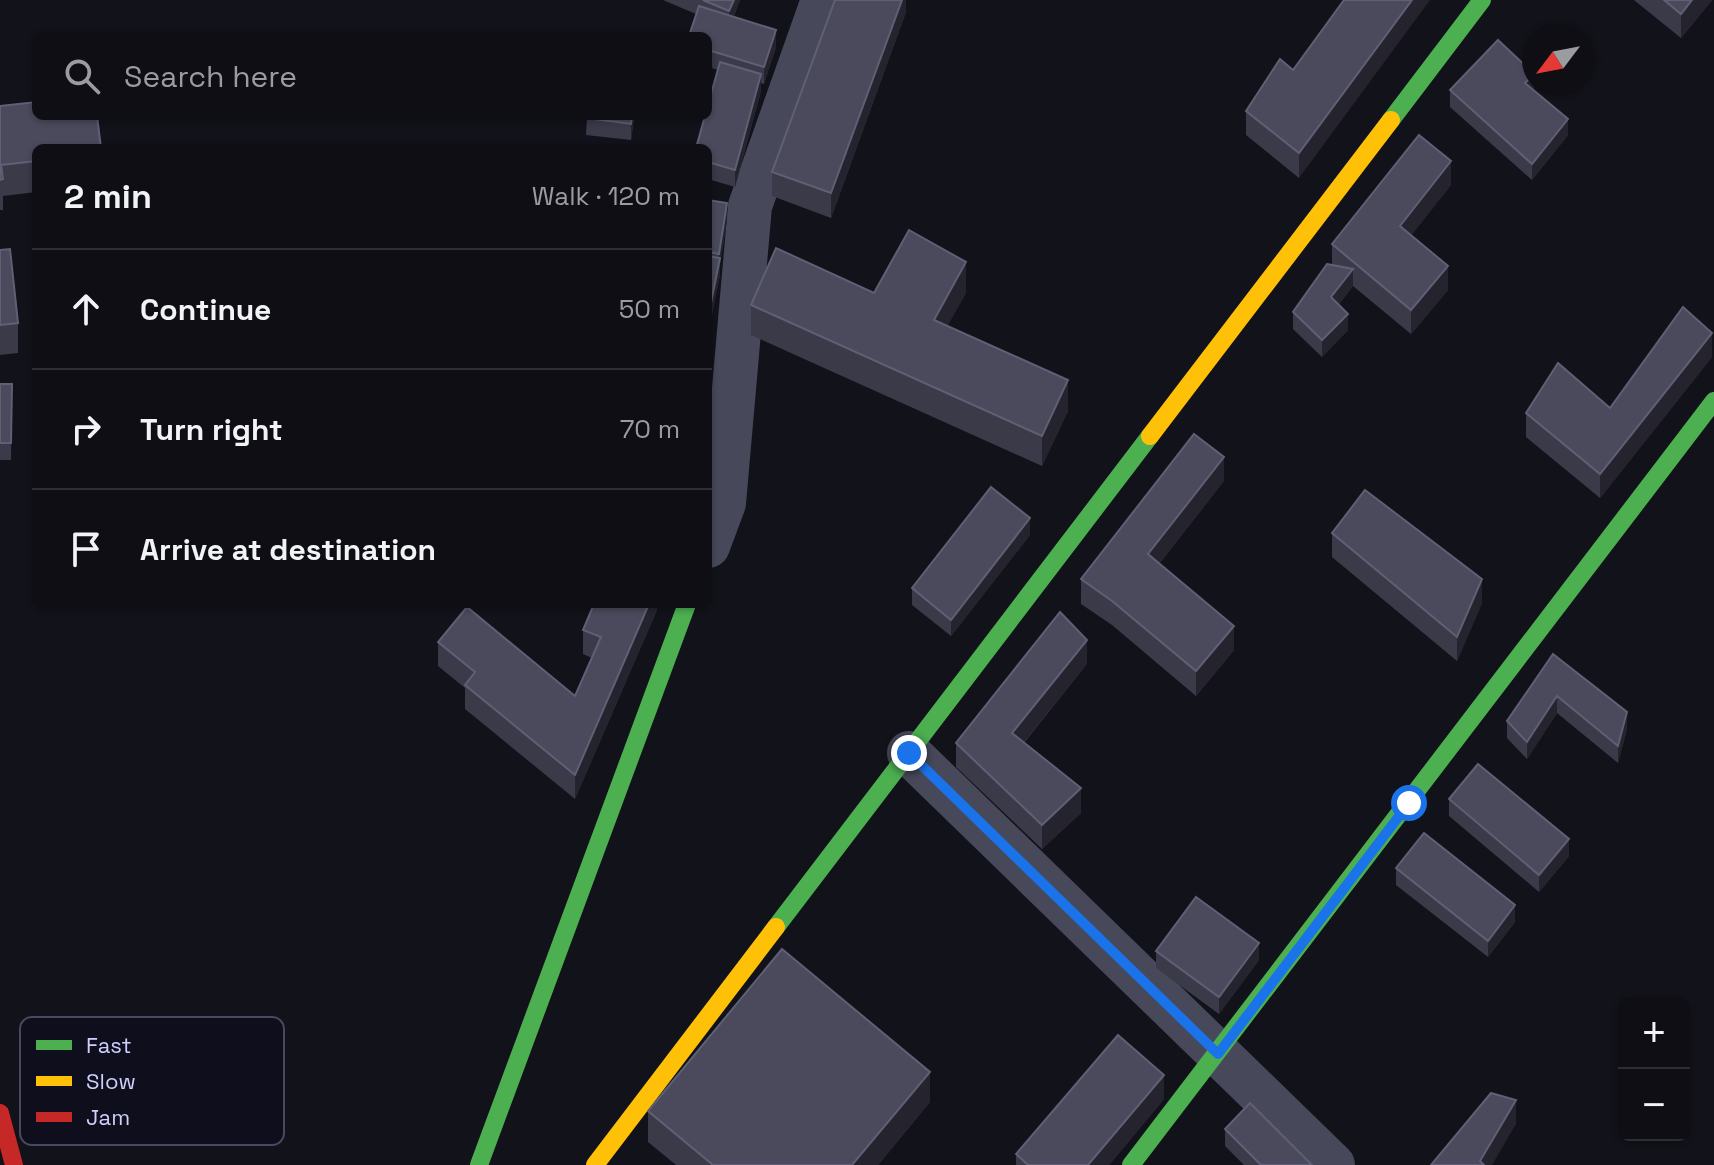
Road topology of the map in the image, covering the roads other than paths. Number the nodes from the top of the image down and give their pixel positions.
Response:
1 (823, 0) edge
2 (1482, 0) edge
3 (1714, 401) edge
4 (712, 535) edge
5 (686, 608) edge
6 (909, 753) junction
7 (1218, 1054) junction
8 (0, 1113) edge
9 (14, 1165) edge
10 (479, 1165) edge
11 (595, 1165) edge
12 (1131, 1165) edge
13 (1333, 1165) edge

1 - 4 street
2 - 6 street
3 - 7 street
5 - 10 street
6 - 7 street
6 - 11 street
7 - 12 street
7 - 13 street
8 - 9 street

